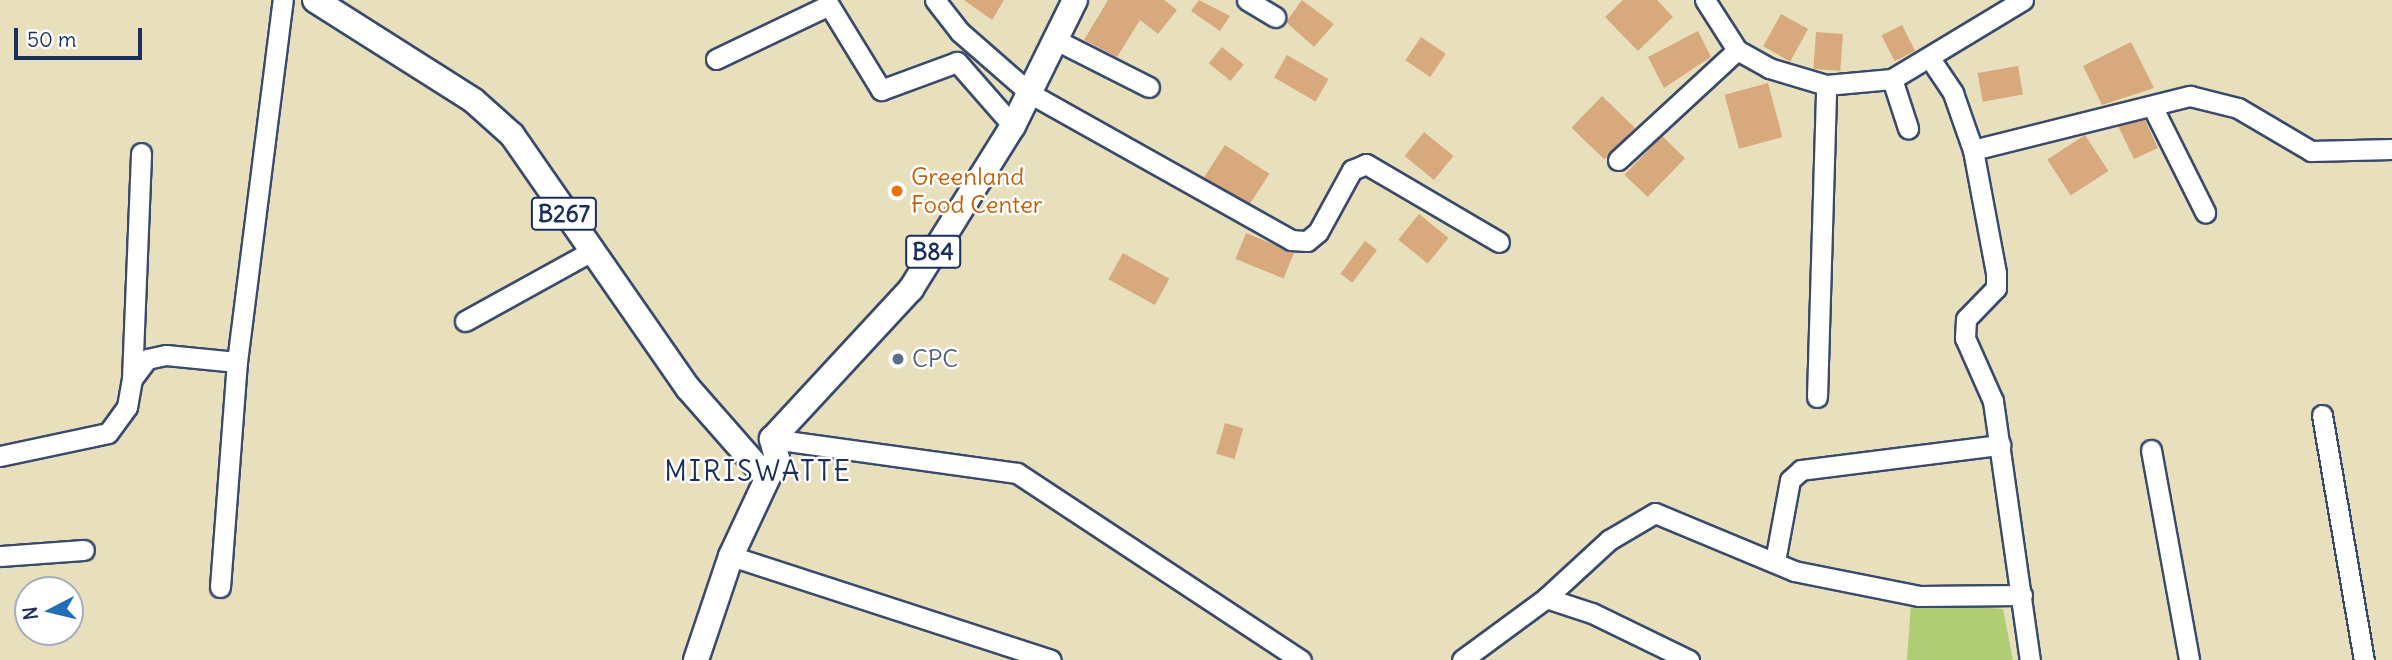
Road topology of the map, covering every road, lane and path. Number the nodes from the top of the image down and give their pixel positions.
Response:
1 (283, 0) edge
2 (935, 0) edge
3 (1075, 0) edge
4 (1247, 0) edge
5 (1705, 0) edge
6 (2023, 0) edge
7 (317, 1) edge
8 (1275, 17) dead end
9 (1056, 40) junction
10 (1737, 50) junction
11 (716, 59) dead end
12 (1931, 60) junction
13 (1892, 79) junction
14 (1826, 85) junction
15 (1149, 87) dead end
16 (1031, 94) junction
17 (2152, 106) junction
18 (1013, 126) junction
19 (1908, 128) dead end
20 (2392, 149) edge
21 (1973, 150) junction
22 (141, 153) dead end
23 (1618, 160) dead end
24 (2205, 212) dead end
25 (1499, 242) dead end
26 (588, 253) junction
27 (465, 321) dead end
28 (237, 362) junction
29 (132, 379) junction
30 (1816, 397) dead end
31 (2322, 415) dead end
32 (772, 439) junction
33 (2000, 445) junction
34 (2151, 450) dead end
35 (0, 456) edge
36 (767, 478) junction
37 (84, 550) dead end
38 (0, 556) edge
39 (731, 556) junction
40 (1775, 561) junction
41 (220, 587) dead end
42 (2022, 595) junction
43 (1546, 598) junction
44 (696, 660) edge
45 (1051, 660) edge
46 (1301, 660) edge
47 (1462, 660) edge
48 (1689, 660) edge
49 (2030, 660) edge
50 (2189, 660) edge
51 (2364, 660) edge

1 - 28 street
2 - 16 street
3 - 9 main road, B84
4 - 8 street
5 - 10 street
6 - 12 street
7 - 26 main road, B267
9 - 15 street
9 - 16 main road, B84
10 - 14 street
10 - 23 street
11 - 18 street
12 - 13 street
12 - 21 street
13 - 14 street
13 - 19 street
14 - 30 street
16 - 18 main road, B84
16 - 25 street
17 - 20 street
17 - 21 street
17 - 24 street
18 - 32 main road, B84
21 - 33 street
22 - 29 street
26 - 27 street
26 - 36 main road, B267
28 - 29 street
28 - 41 street
29 - 35 street
31 - 51 street
32 - 36 main road
32 - 46 street
33 - 40 street
33 - 42 street
34 - 50 street
36 - 39 main road
37 - 38 street
39 - 44 main road
39 - 45 street
40 - 42 street
40 - 43 street
42 - 49 street
43 - 47 street
43 - 48 street

